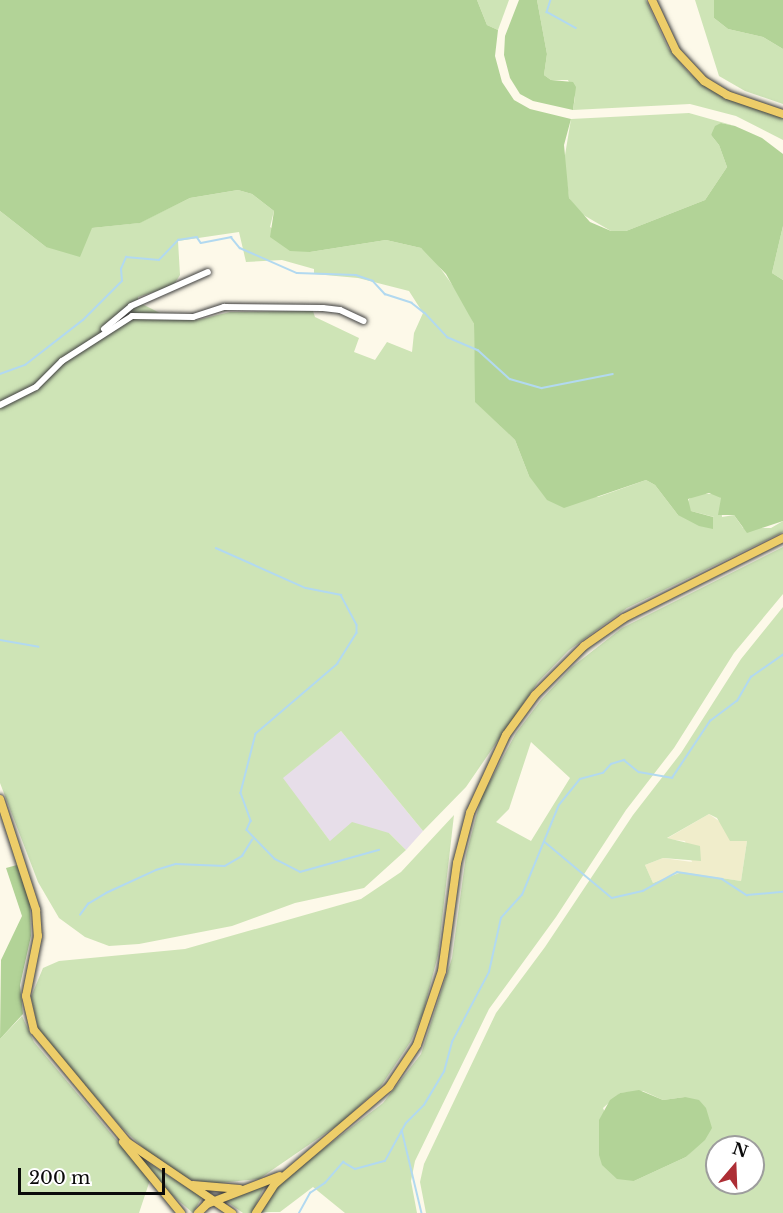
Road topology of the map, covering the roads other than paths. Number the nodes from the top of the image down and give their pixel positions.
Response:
1 (652, 0) edge
2 (783, 114) edge
3 (208, 272) dead end
4 (364, 321) dead end
5 (96, 339) junction
6 (0, 405) edge
7 (783, 538) edge
8 (0, 799) edge
9 (108, 1119) junction
10 (291, 1170) junction
11 (178, 1179) junction
12 (252, 1188) junction
13 (214, 1201) junction
14 (257, 1212) edge
15 (181, 1213) edge
16 (198, 1213) edge
17 (232, 1213) edge

1 - 2 main road
3 - 5 street
4 - 5 street
5 - 6 street
7 - 10 main road
8 - 9 main road
9 - 11 main road
9 - 15 main road
10 - 12 main road
10 - 14 main road
11 - 12 main road
11 - 13 main road
12 - 13 main road
13 - 16 main road
13 - 17 main road

